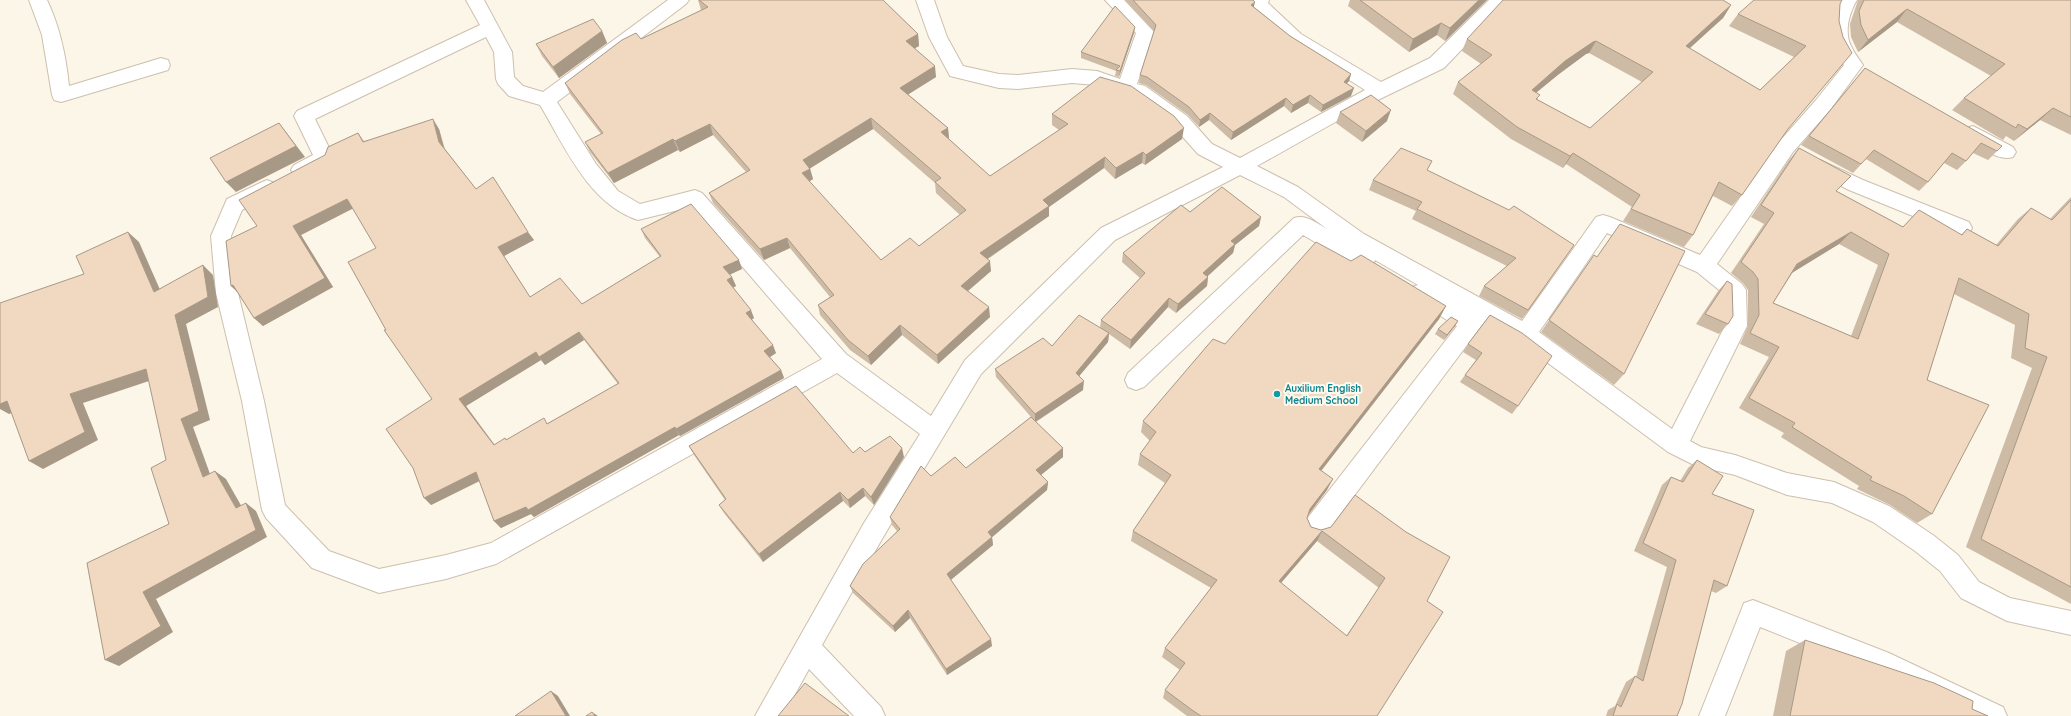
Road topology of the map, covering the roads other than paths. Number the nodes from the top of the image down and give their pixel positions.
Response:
1 (38, 0) edge
2 (475, 0) edge
3 (680, 0) edge
4 (925, 0) edge
5 (1114, 0) edge
6 (1260, 0) edge
7 (1500, 0) edge
8 (1848, 0) edge
9 (490, 28) junction
10 (161, 65) dead end
11 (1127, 86) junction
12 (1380, 90) junction
13 (546, 100) junction
14 (1957, 124) edge
15 (1786, 147) junction
16 (2006, 152) dead end
17 (1241, 166) junction
18 (1962, 228) dead end
19 (1704, 266) junction
20 (1476, 316) junction
21 (1525, 334) junction
22 (838, 361) junction
23 (1136, 380) dead end
24 (934, 431) junction
25 (1676, 445) junction
26 (1315, 528) edge
27 (2071, 623) edge
28 (807, 648) junction
29 (768, 716) edge
30 (872, 716) edge
31 (1712, 716) edge
32 (1994, 716) edge

1 - 10 street
2 - 9 street
3 - 13 street
4 - 11 street
5 - 11 street
6 - 12 street
7 - 12 street
8 - 15 street
9 - 13 street
9 - 22 street
11 - 17 street
12 - 17 street
13 - 22 street
14 - 16 street
15 - 18 street
15 - 19 street
17 - 20 street
17 - 24 street
19 - 21 street
19 - 25 street
20 - 21 street
20 - 23 street
20 - 26 street
21 - 25 street
22 - 24 street
24 - 28 street
25 - 27 street
28 - 29 street
28 - 30 street
31 - 32 street

